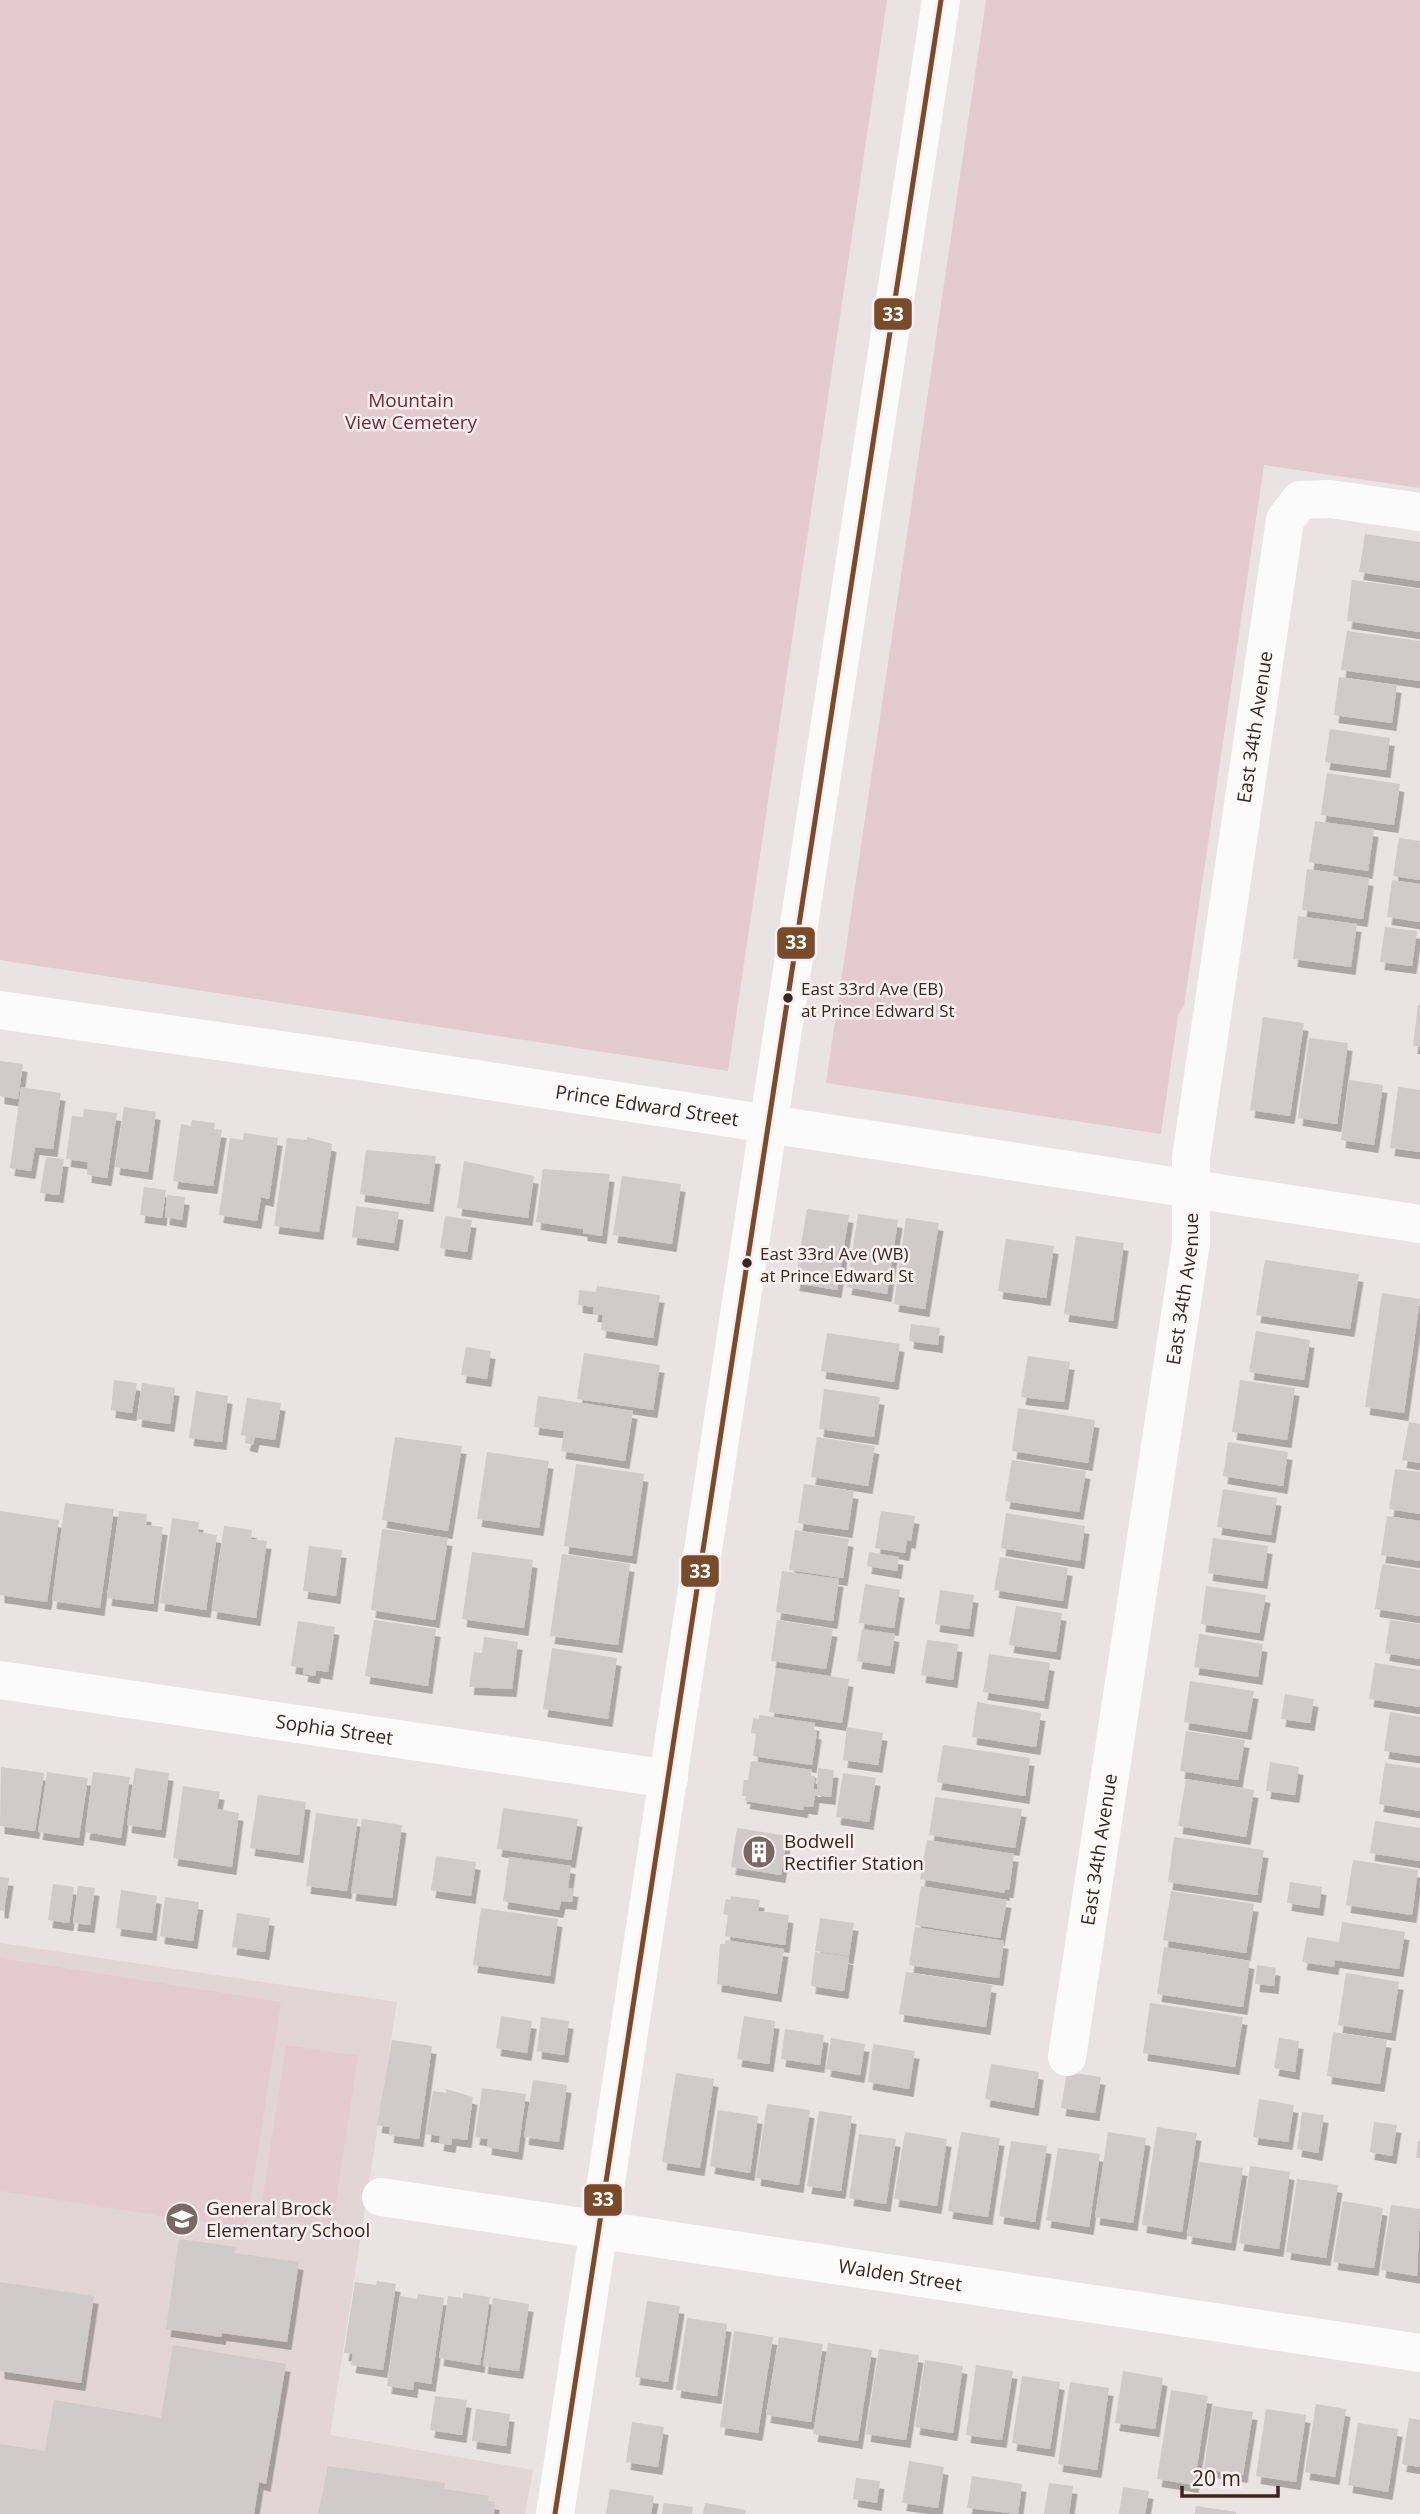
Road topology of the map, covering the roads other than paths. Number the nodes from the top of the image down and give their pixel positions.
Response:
1 (941, 0) edge
2 (1420, 512) edge
3 (0, 1010) edge
4 (769, 1125) junction
5 (1189, 1189) junction
6 (1420, 1224) edge
7 (0, 1680) edge
8 (669, 1779) junction
9 (1066, 2057) dead end
10 (381, 2197) dead end
11 (600, 2231) junction
12 (1420, 2353) edge
13 (555, 2514) edge

1 - 4 street
2 - 5 street, East 34th Avenue
3 - 4 street, Prince Edward Street
4 - 5 street, Prince Edward Street
4 - 8 street
5 - 6 street, Prince Edward Street
5 - 9 street, East 34th Avenue
7 - 8 street, Sophia Street
8 - 11 street
10 - 11 street, Walden Street
11 - 12 street, Walden Street
11 - 13 street

